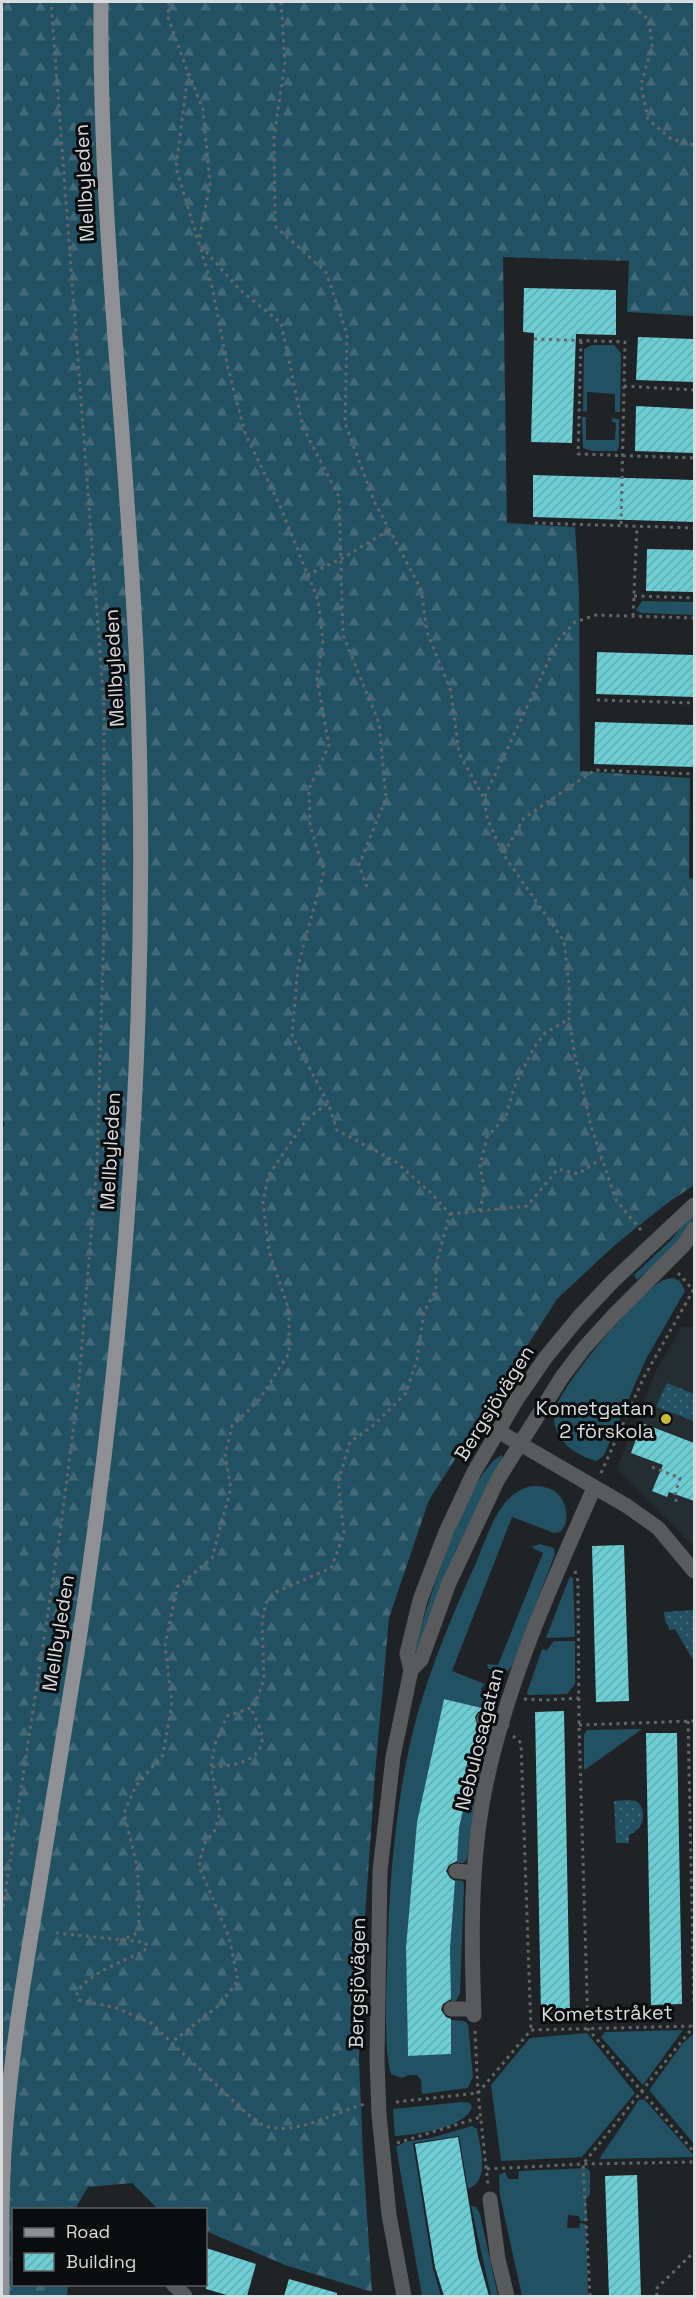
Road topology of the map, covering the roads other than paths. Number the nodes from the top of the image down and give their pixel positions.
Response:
1 (101, 2) edge
2 (694, 1205) edge
3 (694, 1229) edge
4 (498, 1431) junction
5 (521, 1443) junction
6 (594, 1488) junction
7 (694, 1570) edge
8 (411, 1670) junction
9 (484, 1719) dead end
10 (501, 1728) junction
11 (456, 1871) dead end
12 (474, 1873) junction
13 (451, 2009) dead end
14 (490, 2199) road end
15 (2, 2296) edge
16 (404, 2296) edge
17 (507, 2296) edge

1 - 15 main road, Mellbyleden
2 - 4 street, Bergsjövägen
3 - 5 street, Bergsjövägen
4 - 5 street
4 - 8 street, Bergsjövägen
5 - 6 street
5 - 8 street, Bergsjövägen
6 - 7 street
6 - 10 street, Nebulosagatan
8 - 16 street, Bergsjövägen
9 - 10 street
10 - 12 street, Nebulosagatan
11 - 12 street
12 - 13 street, Nebulosagatan
14 - 17 street

